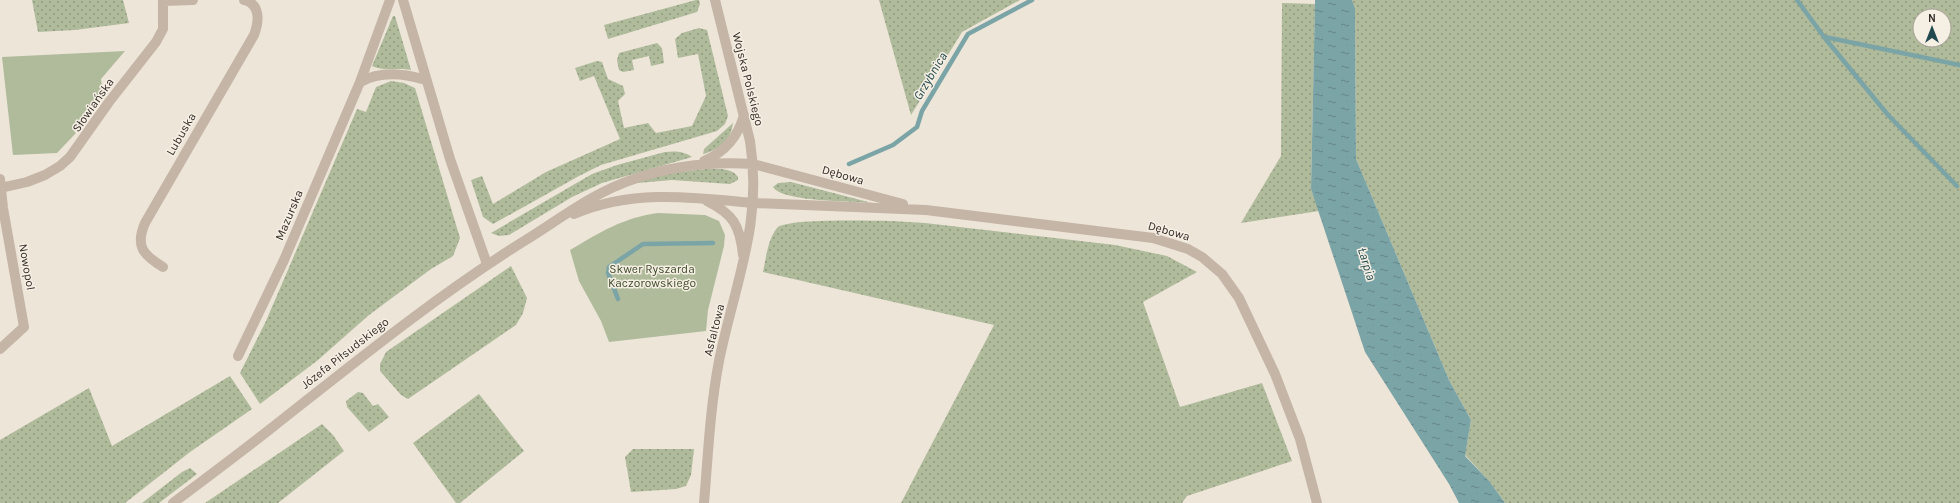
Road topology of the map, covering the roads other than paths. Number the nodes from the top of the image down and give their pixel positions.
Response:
1 (192, 0) edge
2 (244, 0) edge
3 (390, 0) edge
4 (403, 0) edge
5 (716, 0) edge
6 (163, 1) edge
7 (426, 80) junction
8 (360, 82) junction
9 (744, 115) junction
10 (698, 163) junction
11 (753, 164) junction
12 (1, 183) edge
13 (695, 197) junction
14 (753, 203) junction
15 (926, 210) junction
16 (540, 231) junction
17 (487, 264) junction
18 (163, 267) dead end
19 (743, 267) junction
20 (0, 349) edge
21 (238, 356) dead end
22 (173, 503) edge
23 (704, 503) edge
24 (1317, 503) edge

1 - 6 street
2 - 18 street, Lubuska
3 - 8 street, Mazurska
4 - 7 street
5 - 9 street, Wojska Polskiego
6 - 12 street, Słowiańska
7 - 8 street
7 - 17 street
8 - 21 street, Mazurska
9 - 10 street, Józefa Piłsudskiego
9 - 11 street, Wojska Polskiego
10 - 11 street, Józefa Piłsudskiego
10 - 16 street, Józefa Piłsudskiego
11 - 14 street, Asfaltowa
11 - 15 street, Dębowa
12 - 20 street, Nowopol
13 - 14 street, Józefa Piłsudskiego
13 - 16 street, Józefa Piłsudskiego
13 - 19 street, Józefa Piłsudskiego
14 - 15 street, Dębowa
14 - 19 street, Asfaltowa
15 - 24 street, Dębowa
16 - 17 street, Józefa Piłsudskiego
17 - 22 street, Józefa Piłsudskiego
19 - 23 street, Asfaltowa

